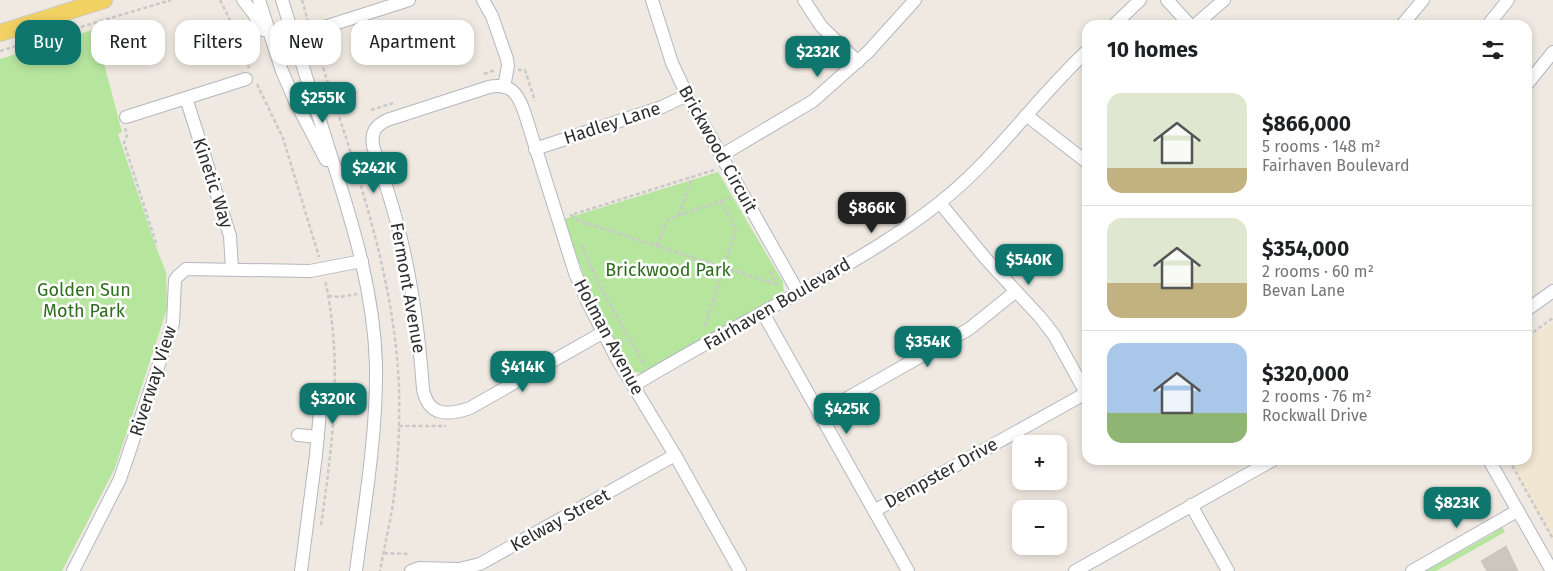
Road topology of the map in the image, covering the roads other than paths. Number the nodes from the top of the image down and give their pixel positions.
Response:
1 (104, 0) edge
2 (243, 0) edge
3 (259, 0) edge
4 (282, 0) edge
5 (409, 0) edge
6 (483, 0) edge
7 (652, 0) edge
8 (804, 0) edge
9 (914, 0) edge
10 (1140, 0) edge
11 (1167, 0) edge
12 (1224, 0) edge
13 (1423, 0) edge
14 (1508, 0) edge
15 (1119, 20) edge
16 (1185, 20) edge
17 (1201, 20) edge
18 (1406, 20) edge
19 (1492, 20) edge
20 (341, 22) edge
21 (0, 33) edge
22 (270, 34) edge
23 (270, 42) edge
24 (1553, 52) edge
25 (1082, 56) edge
26 (858, 62) junction
27 (280, 65) edge
28 (1532, 78) edge
29 (246, 79) dead end
30 (507, 88) junction
31 (687, 95) junction
32 (186, 98) junction
33 (1026, 115) junction
34 (125, 122) road end
35 (535, 149) junction
36 (722, 155) junction
37 (1082, 158) edge
38 (341, 188) junction
39 (940, 203) junction
40 (362, 261) junction
41 (232, 269) junction
42 (1553, 291) edge
43 (798, 292) junction
44 (1015, 292) junction
45 (1532, 307) edge
46 (763, 313) junction
47 (602, 333) junction
48 (1082, 383) edge
49 (633, 386) junction
50 (1082, 395) edge
51 (320, 411) dead end
52 (819, 414) junction
53 (298, 435) dead end
54 (318, 437) junction
55 (675, 456) junction
56 (1265, 465) edge
57 (1492, 465) edge
58 (1191, 505) junction
59 (874, 511) junction
60 (1517, 511) junction
61 (72, 571) edge
62 (301, 571) edge
63 (356, 571) edge
64 (411, 571) edge
65 (740, 571) edge
66 (908, 571) edge
67 (1075, 571) edge
68 (1228, 571) edge
69 (1412, 571) edge
70 (1552, 571) edge

1 - 21 main road
2 - 23 street
3 - 22 street
4 - 38 street
5 - 20 street
6 - 30 street
7 - 31 street, Brickwood Circuit
8 - 26 street
9 - 26 street
10 - 15 street
11 - 16 street
12 - 17 street
13 - 18 street
14 - 19 street
24 - 28 street
25 - 33 street, Fairhaven Boulevard
26 - 36 street
27 - 38 street
29 - 32 street
30 - 35 street, Holman Avenue
30 - 47 street, Fermont Avenue
31 - 35 street, Hadley Lane
31 - 36 street, Brickwood Circuit
32 - 34 street
32 - 41 street, Kinetic Way
33 - 37 street
33 - 39 street, Fairhaven Boulevard
35 - 47 street, Holman Avenue
36 - 43 street, Brickwood Circuit
38 - 40 street
39 - 43 street, Fairhaven Boulevard
39 - 44 street
40 - 41 street, Riverway View
40 - 63 street
41 - 61 street, Riverway View
42 - 45 street
43 - 46 street, Fairhaven Boulevard
44 - 48 street
44 - 52 street
46 - 49 street, Fairhaven Boulevard
46 - 52 street
47 - 49 street, Holman Avenue
49 - 55 street, Holman Avenue
50 - 59 street, Dempster Drive
51 - 54 street
52 - 59 street
53 - 54 street
54 - 62 street
55 - 64 street, Kelway Street
55 - 65 street, Holman Avenue
56 - 58 street
57 - 60 street
58 - 67 street
58 - 68 street
59 - 66 street
60 - 69 street
60 - 70 street

